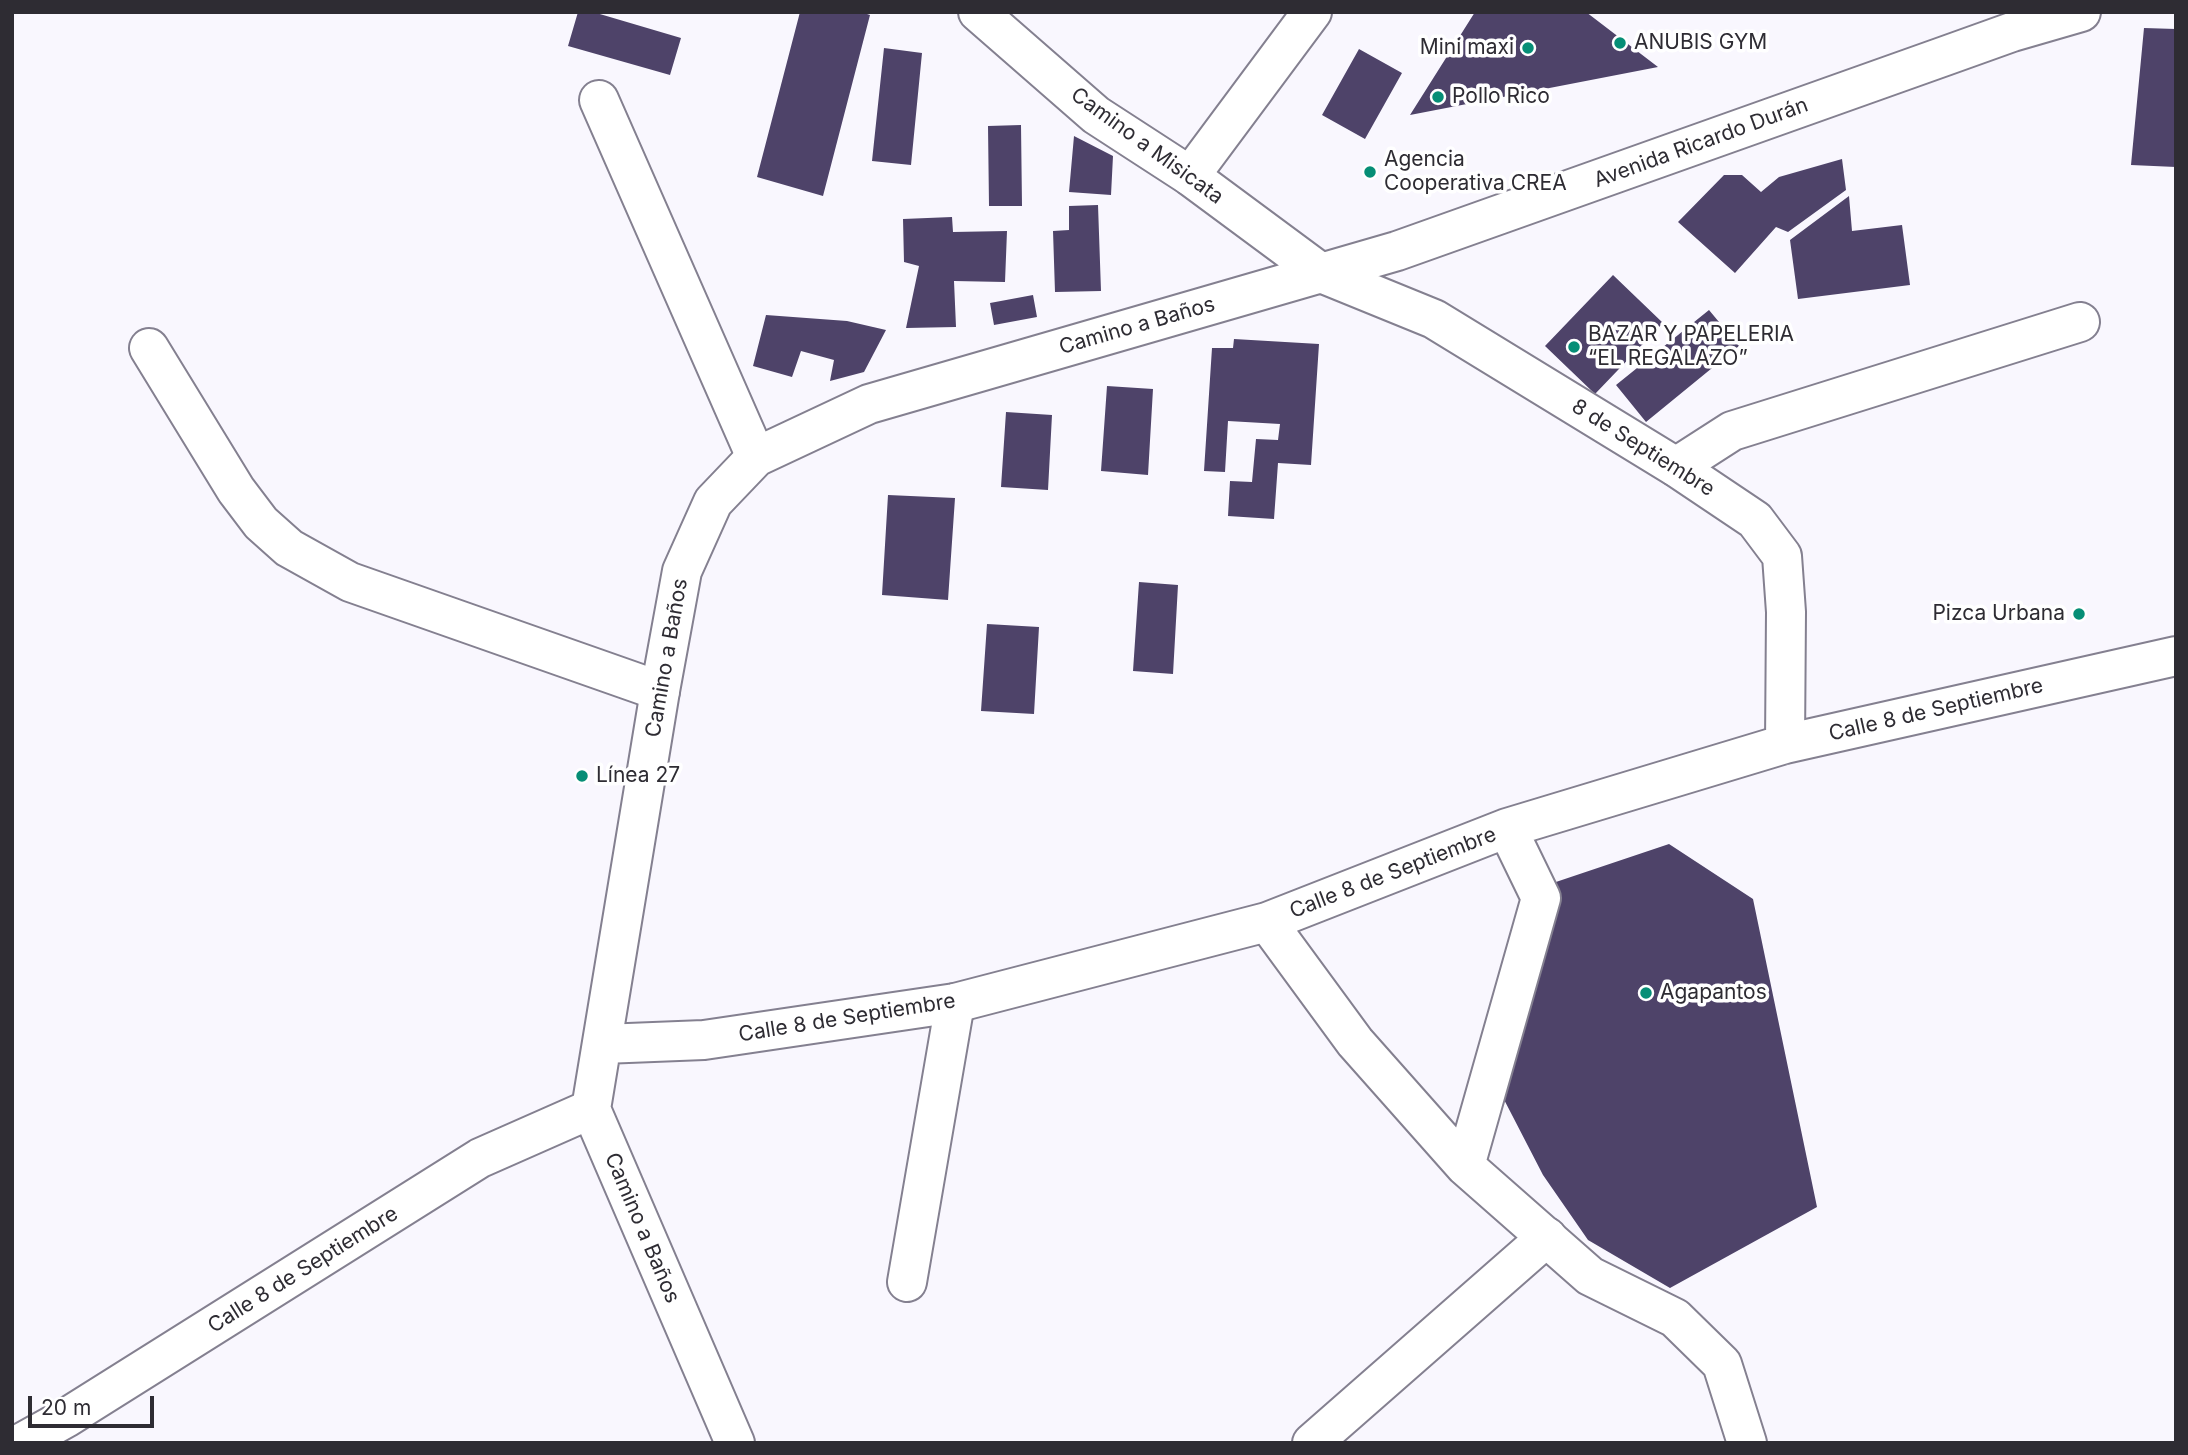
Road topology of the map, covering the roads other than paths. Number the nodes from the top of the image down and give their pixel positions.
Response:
1 (978, 12) edge
2 (1312, 12) edge
3 (2081, 12) edge
4 (2011, 22) edge
5 (599, 100) dead end
6 (1190, 176) junction
7 (1321, 273) junction
8 (2080, 322) dead end
9 (149, 348) dead end
10 (756, 457) junction
11 (1676, 467) junction
12 (2176, 656) edge
13 (660, 691) junction
14 (1785, 744) junction
15 (1507, 828) junction
16 (1267, 922) junction
17 (955, 1003) junction
18 (603, 1044) junction
19 (591, 1109) junction
20 (1465, 1166) junction
21 (1546, 1237) junction
22 (907, 1282) dead end
23 (21, 1443) edge
24 (735, 1443) edge
25 (1312, 1443) edge
26 (1747, 1443) edge

1 - 6 street, Camino a Misicata
2 - 6 street
3 - 4 street, Avenida Ricardo Durán
4 - 7 street, Avenida Ricardo Durán
5 - 10 street
6 - 7 street, Camino a Misicata
7 - 10 street, Camino a Baños
7 - 11 street, 8 de Septiembre
8 - 11 street
9 - 13 street
10 - 13 street, Camino a Baños
11 - 14 street, 8 de Septiembre
12 - 14 street, Calle 8 de Septiembre
13 - 18 street, Camino a Baños
14 - 15 street, Calle 8 de Septiembre
15 - 16 street, Calle 8 de Septiembre
15 - 20 street
16 - 17 street, Calle 8 de Septiembre
16 - 20 street
17 - 18 street, Calle 8 de Septiembre
17 - 22 street
18 - 19 street, Camino a Baños
19 - 23 street, Calle 8 de Septiembre
19 - 24 street, Camino a Baños
20 - 21 street
21 - 25 street
21 - 26 street

